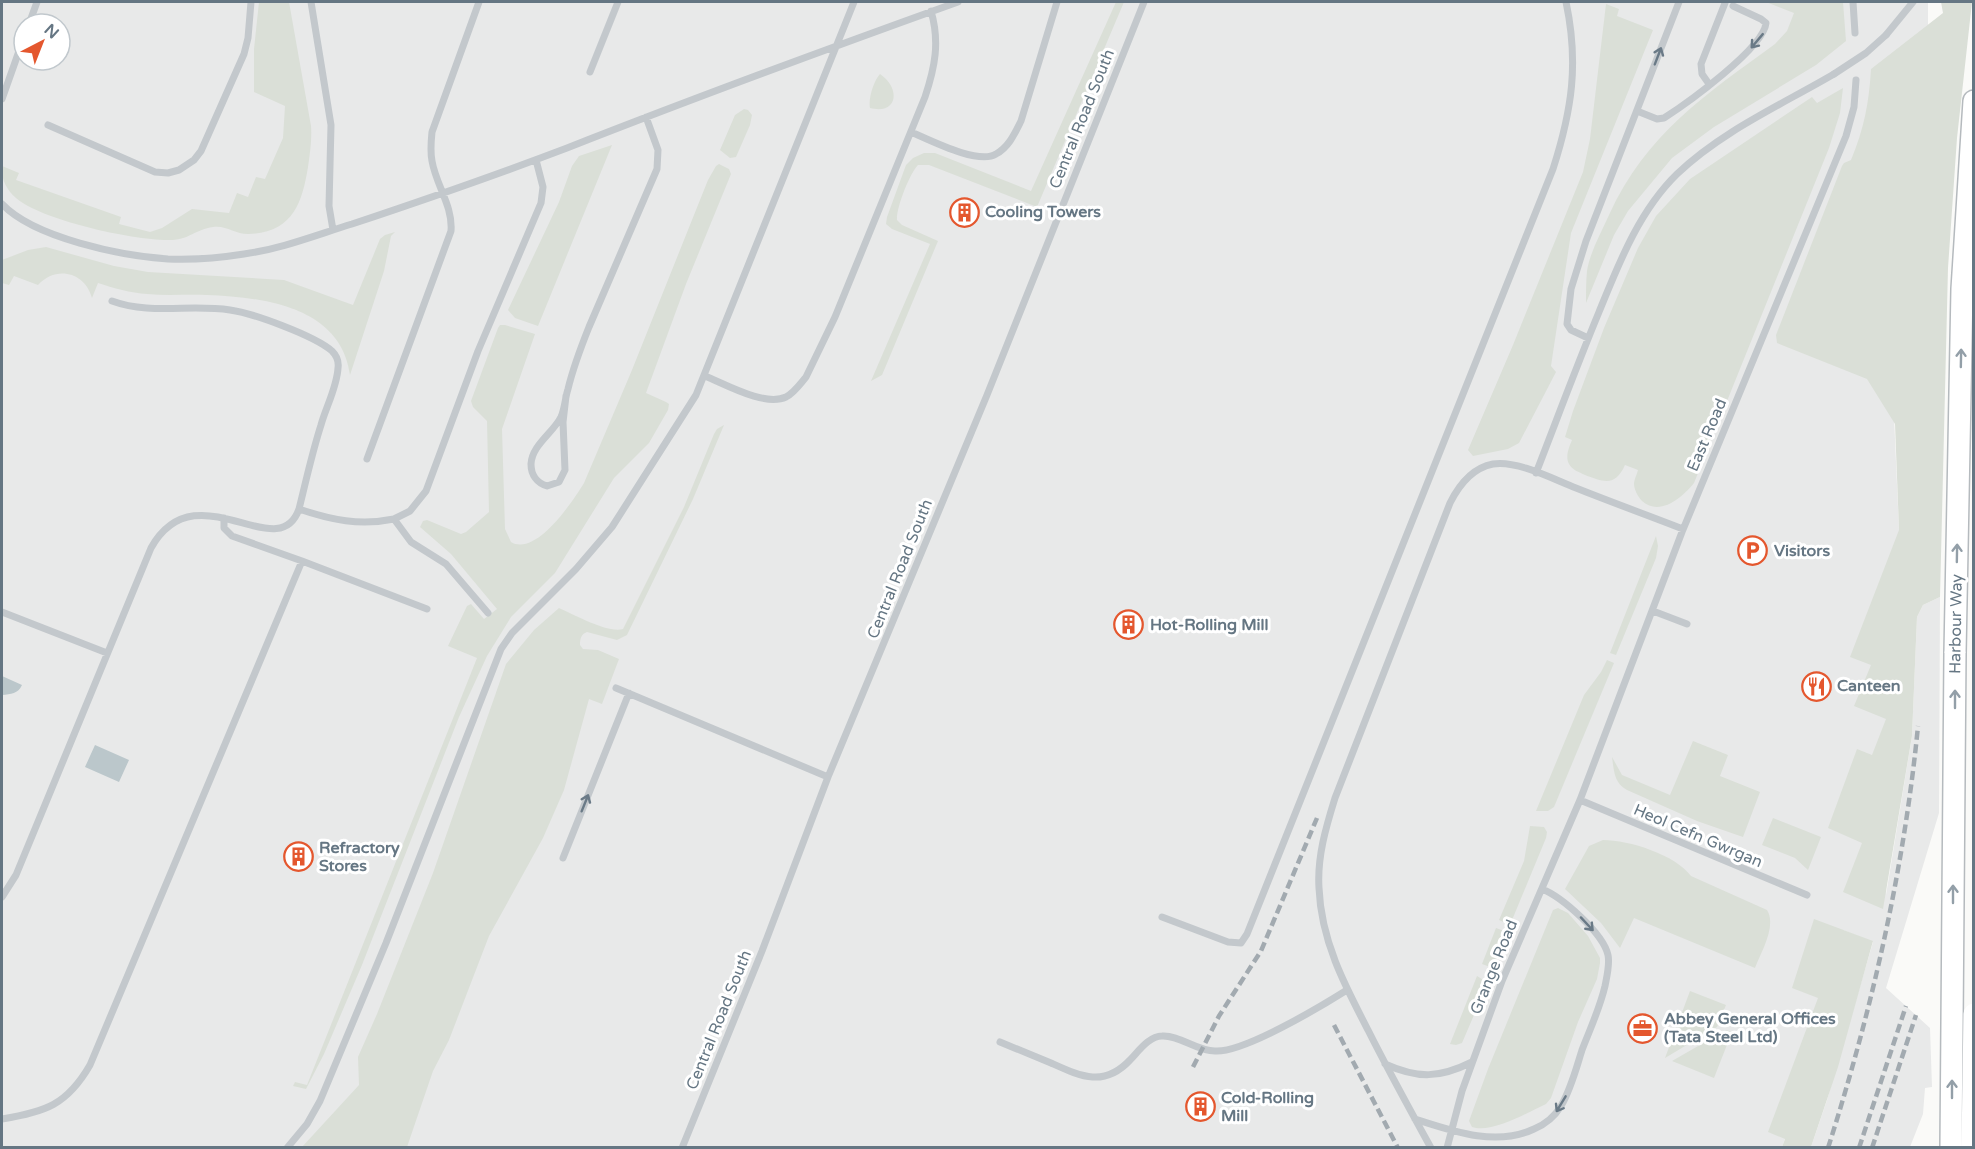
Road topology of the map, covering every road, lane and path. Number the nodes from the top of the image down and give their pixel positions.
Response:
1 (251, 2) edge
2 (312, 2) edge
3 (479, 2) edge
4 (618, 2) edge
5 (854, 2) edge
6 (958, 2) edge
7 (1057, 2) edge
8 (1144, 2) edge
9 (1566, 2) edge
10 (1679, 2) edge
11 (1853, 2) edge
12 (1913, 2) edge
13 (1729, 3) edge
14 (931, 11) junction
15 (1855, 33) dead end
16 (836, 46) junction
17 (12, 71) edge
18 (590, 72) dead end
19 (1856, 80) dead end
20 (1709, 84) junction
21 (2, 99) edge
22 (1974, 101) edge
23 (1637, 111) junction
24 (646, 117) junction
25 (48, 125) dead end
26 (911, 132) junction
27 (536, 160) junction
28 (443, 194) junction
29 (2, 204) edge
30 (333, 230) junction
31 (112, 301) dead end
32 (1588, 338) junction
33 (705, 375) junction
34 (566, 396) junction
35 (367, 459) dead end
36 (1536, 473) junction
37 (299, 510) junction
38 (224, 518) junction
39 (394, 519) junction
40 (1683, 529) junction
41 (302, 561) junction
42 (427, 609) dead end
43 (1653, 611) junction
44 (2, 612) edge
45 (488, 613) dead end
46 (1687, 624) dead end
47 (107, 653) junction
48 (616, 688) dead end
49 (629, 693) junction
50 (828, 777) junction
51 (1580, 800) junction
52 (563, 858) dead end
53 (1542, 889) junction
54 (1807, 895) dead end
55 (2, 897) edge
56 (1162, 916) dead end
57 (1347, 990) junction
58 (1974, 1014) edge
59 (1000, 1042) dead end
60 (1472, 1062) junction
61 (1385, 1064) junction
62 (2, 1119) edge
63 (1415, 1119) junction
64 (1974, 1122) edge
65 (1450, 1130) junction
66 (1962, 1140) edge
67 (287, 1148) edge
68 (682, 1148) edge
69 (1431, 1148) edge
70 (1447, 1148) edge
71 (1945, 1148) edge

1 - 25 lane
2 - 30 lane
3 - 28 lane
4 - 18 lane
5 - 16 lane
6 - 14 lane
7 - 26 lane
8 - 50 lane, Central Road South
9 - 56 lane
23 -> 10 lane
11 - 15 lane
12 - 32 lane, bridge
13 - 20 lane
13 -> 20 lane
14 - 16 lane
14 - 26 lane
16 - 24 lane
16 - 33 lane
17 - 21 lane
19 - 40 lane, East Road
20 - 23 lane
66 -> 22 main road, Harbour Way, bridge
23 - 32 lane
24 - 27 lane
24 - 34 lane
26 - 33 lane
27 - 28 lane
27 - 39 lane
28 - 30 lane
28 - 35 lane
29 - 30 lane
31 - 37 lane
32 - 36 lane
33 - 67 lane
34 - 34 lane
36 - 40 lane
36 - 57 lane
37 - 38 lane
37 - 39 lane
38 - 41 lane
38 - 47 lane
39 - 45 lane
40 - 43 lane, East Road
41 - 42 lane
41 - 62 lane
43 - 46 lane
43 - 51 lane, East Road
44 - 47 lane
47 - 55 lane
48 - 49 lane
49 - 50 lane
52 -> 49 lane
50 - 68 lane, Central Road South
51 - 53 lane, Grange Road
51 - 54 lane, Heol Cefn Gwrgan
53 - 60 lane, Grange Road
53 -> 65 lane
57 - 59 lane
57 - 61 lane
58 - 66 main road, bridge
60 - 61 lane
60 - 65 lane, Grange Road
61 - 63 lane
63 - 65 lane
63 - 69 lane
64 - 66 lane
65 - 70 lane, Grange Road
66 - 71 lane

